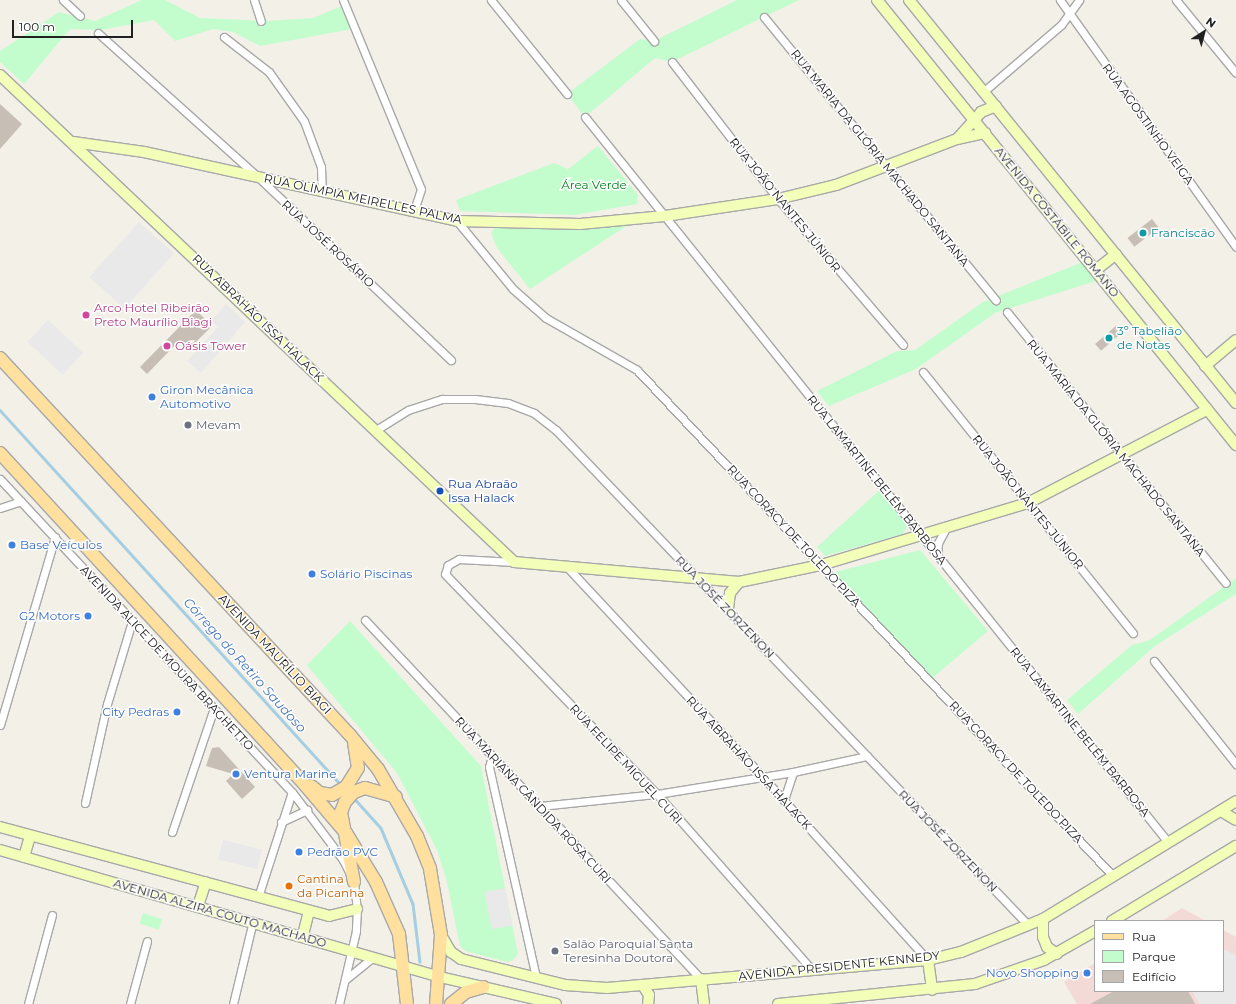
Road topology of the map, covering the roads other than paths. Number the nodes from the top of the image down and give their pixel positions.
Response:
1 (63, 0) edge
2 (254, 0) edge
3 (344, 0) edge
4 (491, 0) edge
5 (621, 0) edge
6 (878, 0) edge
7 (909, 0) edge
8 (1060, 0) edge
9 (1079, 0) edge
10 (1176, 0) edge
11 (1070, 14) junction
12 (80, 16) dead end
13 (764, 17) dead end
14 (261, 21) dead end
15 (98, 33) dead end
16 (224, 37) dead end
17 (654, 41) dead end
18 (672, 62) dead end
19 (1236, 73) edge
20 (0, 75) edge
21 (983, 92) junction
22 (567, 94) dead end
23 (996, 106) junction
24 (585, 117) dead end
25 (974, 120) junction
26 (985, 134) junction
27 (957, 139) junction
28 (73, 142) junction
29 (887, 168) junction
30 (258, 177) junction
31 (322, 190) junction
32 (778, 199) junction
33 (414, 210) junction
34 (665, 216) junction
35 (457, 221) junction
36 (1236, 247) edge
37 (1116, 254) junction
38 (1097, 269) junction
39 (996, 300) dead end
40 (1007, 312) dead end
41 (1236, 340) edge
42 (903, 345) dead end
43 (0, 358) edge
44 (451, 360) dead end
45 (1205, 366) junction
46 (923, 372) dead end
47 (1236, 404) edge
48 (1207, 410) junction
49 (376, 430) junction
50 (1236, 444) edge
51 (0, 454) edge
52 (1122, 456) junction
53 (0, 479) edge
54 (21, 501) junction
55 (1028, 503) junction
56 (0, 508) edge
57 (946, 528) junction
58 (921, 535) junction
59 (55, 537) junction
60 (937, 555) junction
61 (514, 562) junction
62 (821, 565) junction
63 (568, 568) junction
64 (696, 579) junction
65 (738, 582) junction
66 (1226, 582) dead end
67 (728, 608) junction
68 (365, 620) dead end
69 (132, 621) junction
70 (1133, 633) dead end
71 (1154, 661) dead end
72 (214, 708) junction
73 (0, 725) edge
74 (350, 734) junction
75 (492, 756) junction
76 (867, 756) junction
77 (1236, 764) edge
78 (793, 772) junction
79 (763, 777) junction
80 (300, 779) junction
81 (292, 792) junction
82 (657, 794) junction
83 (396, 797) junction
84 (341, 798) junction
85 (784, 800) junction
86 (1236, 801) edge
87 (85, 803) dead end
88 (540, 806) junction
89 (307, 810) junction
90 (1221, 811) junction
91 (1236, 820) edge
92 (281, 822) junction
93 (0, 827) edge
94 (172, 832) dead end
95 (346, 833) junction
96 (30, 836) junction
97 (1168, 842) junction
98 (1236, 846) edge
99 (0, 850) edge
100 (24, 857) junction
101 (1113, 876) junction
102 (206, 882) junction
103 (354, 882) junction
104 (258, 897) junction
105 (198, 906) junction
106 (357, 909) junction
107 (309, 911) junction
108 (52, 915) dead end
109 (1043, 919) junction
110 (1114, 920) edge
111 (253, 921) junction
112 (1028, 925) junction
113 (1094, 932) edge
114 (441, 935) junction
115 (303, 936) junction
116 (147, 941) dead end
117 (352, 951) junction
118 (1057, 954) junction
119 (373, 957) junction
120 (928, 960) junction
121 (404, 966) junction
122 (812, 970) junction
123 (440, 977) junction
124 (536, 978) junction
125 (701, 979) junction
126 (345, 980) junction
127 (644, 986) junction
128 (483, 987) junction
129 (932, 990) junction
130 (28, 1004) edge
131 (130, 1004) edge
132 (233, 1004) edge
133 (339, 1004) edge
134 (407, 1004) edge
135 (436, 1004) edge
136 (451, 1004) edge
137 (556, 1004) edge
138 (648, 1004) edge
139 (704, 1004) edge
140 (778, 1004) edge
141 (793, 1004) edge

1 - 12 street
2 - 14 street
3 - 33 street
4 - 22 street
5 - 17 street
6 - 25 street, AVENIDA COSTÁBILE ROMANO
7 - 21 street, AVENIDA COSTÁBILE ROMANO
8 - 11 street, RUA AGOSTINHO VEIGA
9 - 11 street
10 - 19 street
11 - 21 street
11 - 36 street, RUA AGOSTINHO VEIGA
13 - 29 street, RUA MARIA DA GLÓRIA MACHADO SANTANA
15 - 30 street, RUA JOSÉ ROSÁRIO
16 - 31 street
18 - 32 street, RUA JOÃO NANTES JÚNIOR
20 - 28 street, RUA ABRAHÃO ISSA HALACK
21 - 23 street, AVENIDA COSTÁBILE ROMANO
23 - 25 street, RUA OLÍMPIA MEIRELLES PALMA
23 - 37 street, AVENIDA COSTÁBILE ROMANO
24 - 34 street, RUA LAMARTINE BELÉM BARBOSA
25 - 26 street, AVENIDA COSTÁBILE ROMANO
25 - 27 street, RUA OLÍMPIA MEIRELLES PALMA
26 - 27 street, RUA OLÍMPIA MEIRELLES PALMA
26 - 38 street, AVENIDA COSTÁBILE ROMANO
27 - 29 street, RUA OLÍMPIA MEIRELLES PALMA
28 - 30 street, RUA OLÍMPIA MEIRELLES PALMA
28 - 49 street, RUA ABRAHÃO ISSA HALACK
29 - 32 street, RUA OLÍMPIA MEIRELLES PALMA
29 - 39 street, RUA MARIA DA GLÓRIA MACHADO SANTANA
30 - 31 street, RUA OLÍMPIA MEIRELLES PALMA
30 - 44 street, RUA JOSÉ ROSÁRIO
31 - 33 street, RUA OLÍMPIA MEIRELLES PALMA
32 - 34 street, RUA OLÍMPIA MEIRELLES PALMA
32 - 42 street, RUA JOÃO NANTES JÚNIOR
33 - 35 street, RUA OLÍMPIA MEIRELLES PALMA
34 - 35 street, RUA OLÍMPIA MEIRELLES PALMA
34 - 58 street, RUA LAMARTINE BELÉM BARBOSA
35 - 62 street, RUA CORACY DE TOLEDO PIZA
37 - 38 street
37 - 45 street, AVENIDA COSTÁBILE ROMANO
38 - 48 street, AVENIDA COSTÁBILE ROMANO
40 - 52 street, RUA MARIA DA GLÓRIA MACHADO SANTANA
41 - 45 street
43 - 74 main road, AVENIDA MAURÍLIO BIAGI
45 - 47 street, AVENIDA COSTÁBILE ROMANO
46 - 55 street, RUA JOÃO NANTES JÚNIOR
48 - 50 street, AVENIDA COSTÁBILE ROMANO
48 - 52 street
49 - 61 street, RUA ABRAHÃO ISSA HALACK
49 - 64 street, RUA JOSÉ ZORZENON
51 - 80 main road
52 - 55 street
52 - 66 street, RUA MARIA DA GLÓRIA MACHADO SANTANA
53 - 54 street, AVENIDA ALICE DE MOURA BRAGHETTO
54 - 56 street
54 - 59 street, AVENIDA ALICE DE MOURA BRAGHETTO
55 - 57 street
55 - 70 street, RUA JOÃO NANTES JÚNIOR
57 - 58 street
57 - 60 street
58 - 60 street, RUA LAMARTINE BELÉM BARBOSA
58 - 62 street
59 - 69 street, AVENIDA ALICE DE MOURA BRAGHETTO
59 - 73 street
60 - 97 street, RUA LAMARTINE BELÉM BARBOSA
61 - 63 street
61 - 82 street, RUA FELIPE MIGUEL CURI
62 - 65 street
62 - 101 street, RUA CORACY DE TOLEDO PIZA
63 - 64 street
63 - 79 street, RUA ABRAHÃO ISSA HALACK
64 - 65 street
64 - 67 street, RUA JOSÉ ZORZENON
65 - 67 street
67 - 76 street, RUA JOSÉ ZORZENON
68 - 75 street, RUA MARIANA CÂNDIDA ROSA CURI
69 - 72 street, AVENIDA ALICE DE MOURA BRAGHETTO
69 - 87 street
71 - 77 street
72 - 81 street, AVENIDA ALICE DE MOURA BRAGHETTO
72 - 94 street
74 - 83 main road, AVENIDA MAURÍLIO BIAGI
74 - 84 main road
75 - 88 street, RUA MARIANA CÂNDIDA ROSA CURI
75 - 124 street
76 - 78 street
76 - 112 street, RUA JOSÉ ZORZENON
78 - 79 street
78 - 85 street
79 - 82 street
79 - 85 street, RUA ABRAHÃO ISSA HALACK
80 - 84 main road
80 - 95 main road
81 - 89 street, AVENIDA ALICE DE MOURA BRAGHETTO
81 - 92 street
82 - 88 street
82 - 122 street, RUA FELIPE MIGUEL CURI
83 - 84 main road
83 - 114 main road, AVENIDA MAURÍLIO BIAGI
84 - 95 main road
85 - 120 street, RUA ABRAHÃO ISSA HALACK
86 - 90 street, AVENIDA PRESIDENTE KENNEDY
88 - 125 street, RUA MARIANA CÂNDIDA ROSA CURI
89 - 92 street
89 - 103 street, AVENIDA ALICE DE MOURA BRAGHETTO
90 - 91 street
90 - 97 street, AVENIDA PRESIDENTE KENNEDY
92 - 104 street
93 - 96 street, AVENIDA ALZIRA COUTO MACHADO
95 - 103 main road
95 - 121 main road
96 - 100 street
96 - 102 street, AVENIDA ALZIRA COUTO MACHADO
97 - 101 street, AVENIDA PRESIDENTE KENNEDY
98 - 110 street
99 - 100 street, AVENIDA ALZIRA COUTO MACHADO
100 - 105 street, AVENIDA ALZIRA COUTO MACHADO
101 - 109 street, AVENIDA PRESIDENTE KENNEDY
102 - 104 street, AVENIDA ALZIRA COUTO MACHADO
102 - 105 street
103 - 106 street
104 - 107 street, AVENIDA ALZIRA COUTO MACHADO
105 - 111 street, AVENIDA ALZIRA COUTO MACHADO
106 - 107 street, AVENIDA ALZIRA COUTO MACHADO
106 - 117 street
107 - 115 street
108 - 130 street
109 - 112 street, AVENIDA PRESIDENTE KENNEDY
109 - 118 street
111 - 115 street, AVENIDA ALZIRA COUTO MACHADO
111 - 132 street
112 - 120 street, AVENIDA PRESIDENTE KENNEDY
113 - 118 street
114 - 123 main road, AVENIDA MAURÍLIO BIAGI
114 - 124 street, AVENIDA PRESIDENTE KENNEDY
115 - 117 street, AVENIDA ALZIRA COUTO MACHADO
116 - 131 street
117 - 119 street, AVENIDA ALZIRA COUTO MACHADO
117 - 126 street
118 - 129 street
119 - 121 street, AVENIDA ALZIRA COUTO MACHADO
119 - 126 street
120 - 122 street, AVENIDA PRESIDENTE KENNEDY
120 - 129 street
121 - 123 street, AVENIDA ALZIRA COUTO MACHADO
121 - 134 main road
122 - 125 street, AVENIDA PRESIDENTE KENNEDY
123 - 128 street
123 - 135 main road, AVENIDA MAURÍLIO BIAGI
124 - 127 street, AVENIDA PRESIDENTE KENNEDY
125 - 127 street, AVENIDA PRESIDENTE KENNEDY
125 - 139 street
126 - 133 street
127 - 138 street
128 - 136 main road
128 - 137 street
129 - 141 street
140 - 141 street

